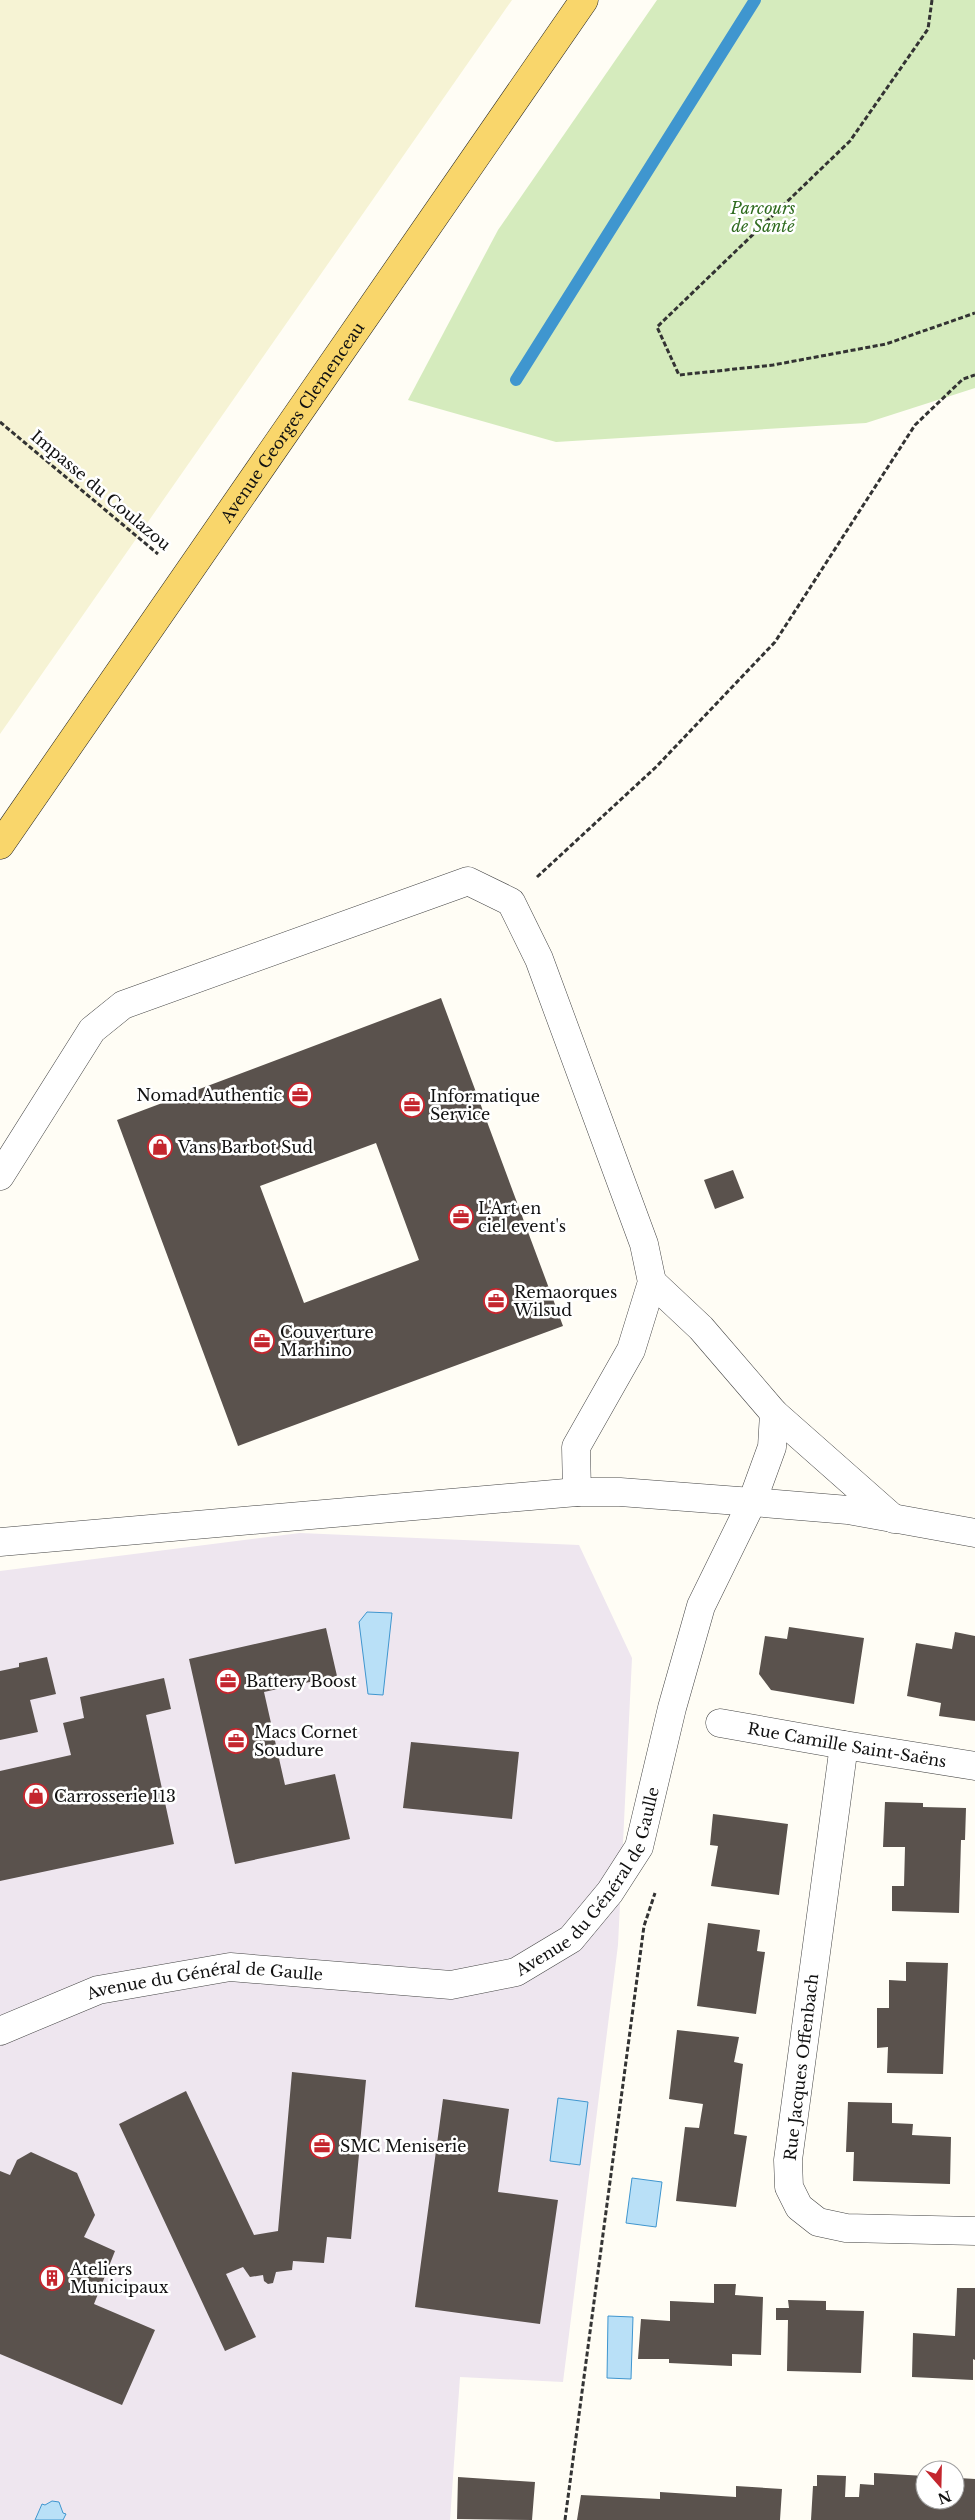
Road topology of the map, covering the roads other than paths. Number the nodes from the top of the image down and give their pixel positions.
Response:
1 (584, 0) edge
2 (0, 846) edge
3 (0, 1176) edge
4 (652, 1282) junction
5 (774, 1413) junction
6 (577, 1492) junction
7 (752, 1502) junction
8 (894, 1519) junction
9 (975, 1533) edge
10 (0, 1542) edge
11 (720, 1722) dead end
12 (844, 1746) junction
13 (975, 1766) edge
14 (0, 2031) edge
15 (975, 2232) edge

1 - 2 main road, Avenue Georges Clemenceau
3 - 4 street
4 - 5 street
4 - 6 street
5 - 7 street, Avenue du Général de Gaulle
5 - 8 street
6 - 7 street
6 - 10 street
7 - 8 street
7 - 14 street, Avenue du Général de Gaulle
8 - 9 street
11 - 12 street, Rue Camille Saint-Saëns
12 - 13 street, Rue Camille Saint-Saëns
12 - 15 street, Rue Jacques Offenbach

